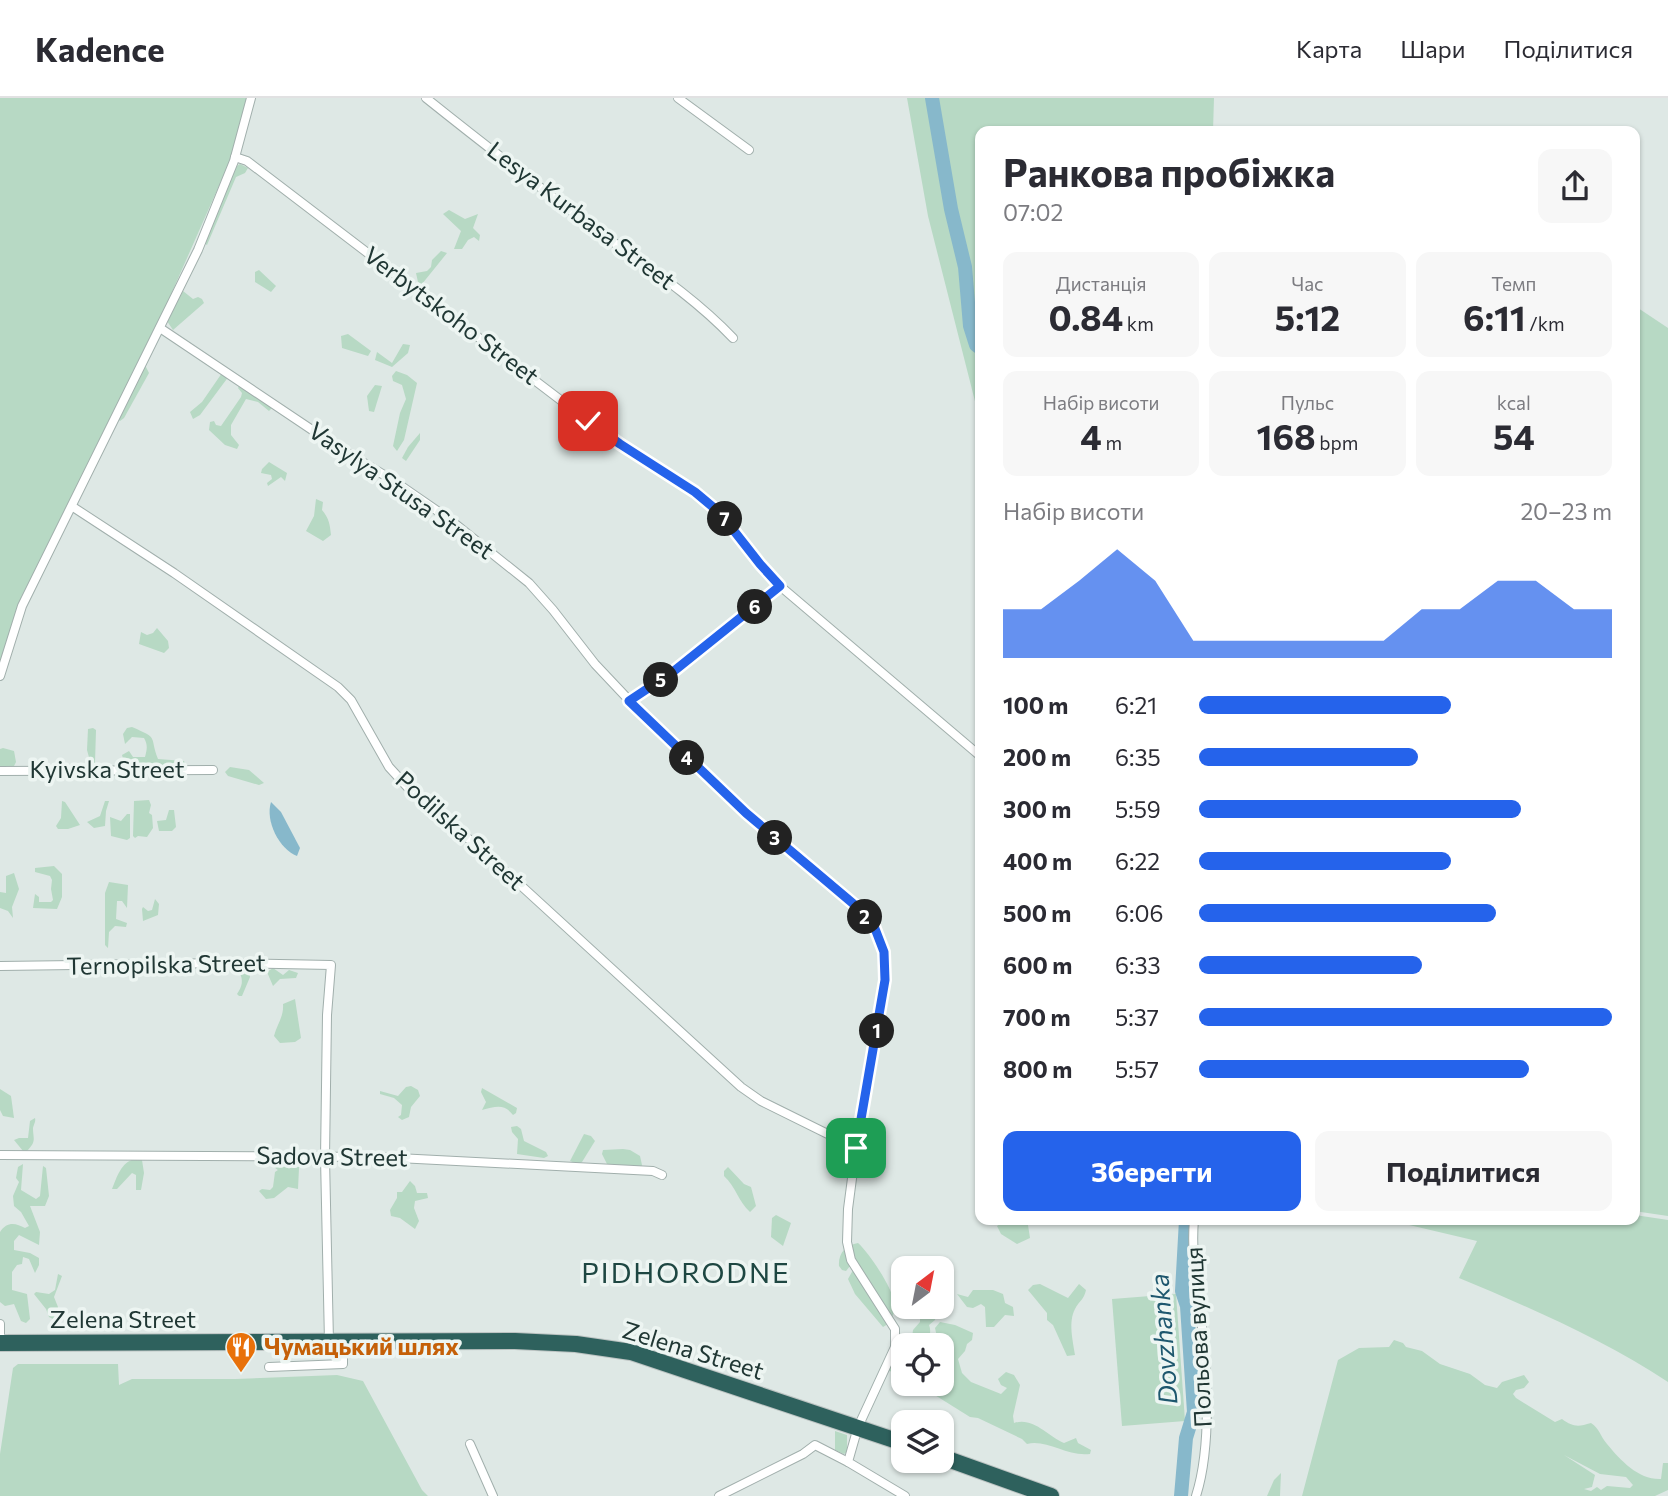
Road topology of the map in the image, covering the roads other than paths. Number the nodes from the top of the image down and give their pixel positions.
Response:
1 (251, 98) edge
2 (426, 98) edge
3 (678, 98) edge
4 (749, 150) dead end
5 (235, 158) junction
6 (160, 328) junction
7 (733, 338) dead end
8 (73, 507) junction
9 (780, 586) junction
10 (0, 676) edge
11 (629, 701) junction
12 (975, 752) edge
13 (214, 770) dead end
14 (0, 771) edge
15 (0, 966) edge
16 (856, 1148) junction
17 (0, 1155) edge
18 (325, 1158) junction
19 (662, 1175) dead end
20 (1194, 1225) edge
21 (0, 1324) edge
22 (336, 1342) junction
23 (0, 1343) edge
24 (269, 1367) dead end
25 (858, 1427) junction
26 (891, 1439) edge
27 (470, 1444) dead end
28 (954, 1461) edge
29 (848, 1462) junction
30 (493, 1496) edge
31 (719, 1496) edge
32 (905, 1496) edge
33 (1051, 1496) edge
34 (1196, 1496) edge

1 - 5 street
2 - 7 street, Lesya Kurbasa Street
3 - 4 street
5 - 6 street
5 - 9 street, Verbytskoho Street
6 - 8 street
6 - 11 street, Vasylya Stusa Street
8 - 10 street
8 - 16 street, Podilska Street
9 - 11 street
9 - 12 street, Verbytskoho Street
11 - 16 street, Vasylya Stusa Street
13 - 14 street, Kyivska Street
15 - 18 street, Ternopilska Street
16 - 25 street, Vasylya Stusa Street
17 - 18 street, Sadova Street
18 - 19 street, Sadova Street
18 - 22 street
20 - 34 street, Польова вулиця
21 - 23 street
22 - 23 highway, Zelena Street
22 - 24 street
22 - 25 highway, Zelena Street
25 - 26 highway, Zelena Street
25 - 29 street
27 - 30 street
28 - 33 highway
29 - 31 street
29 - 32 street

